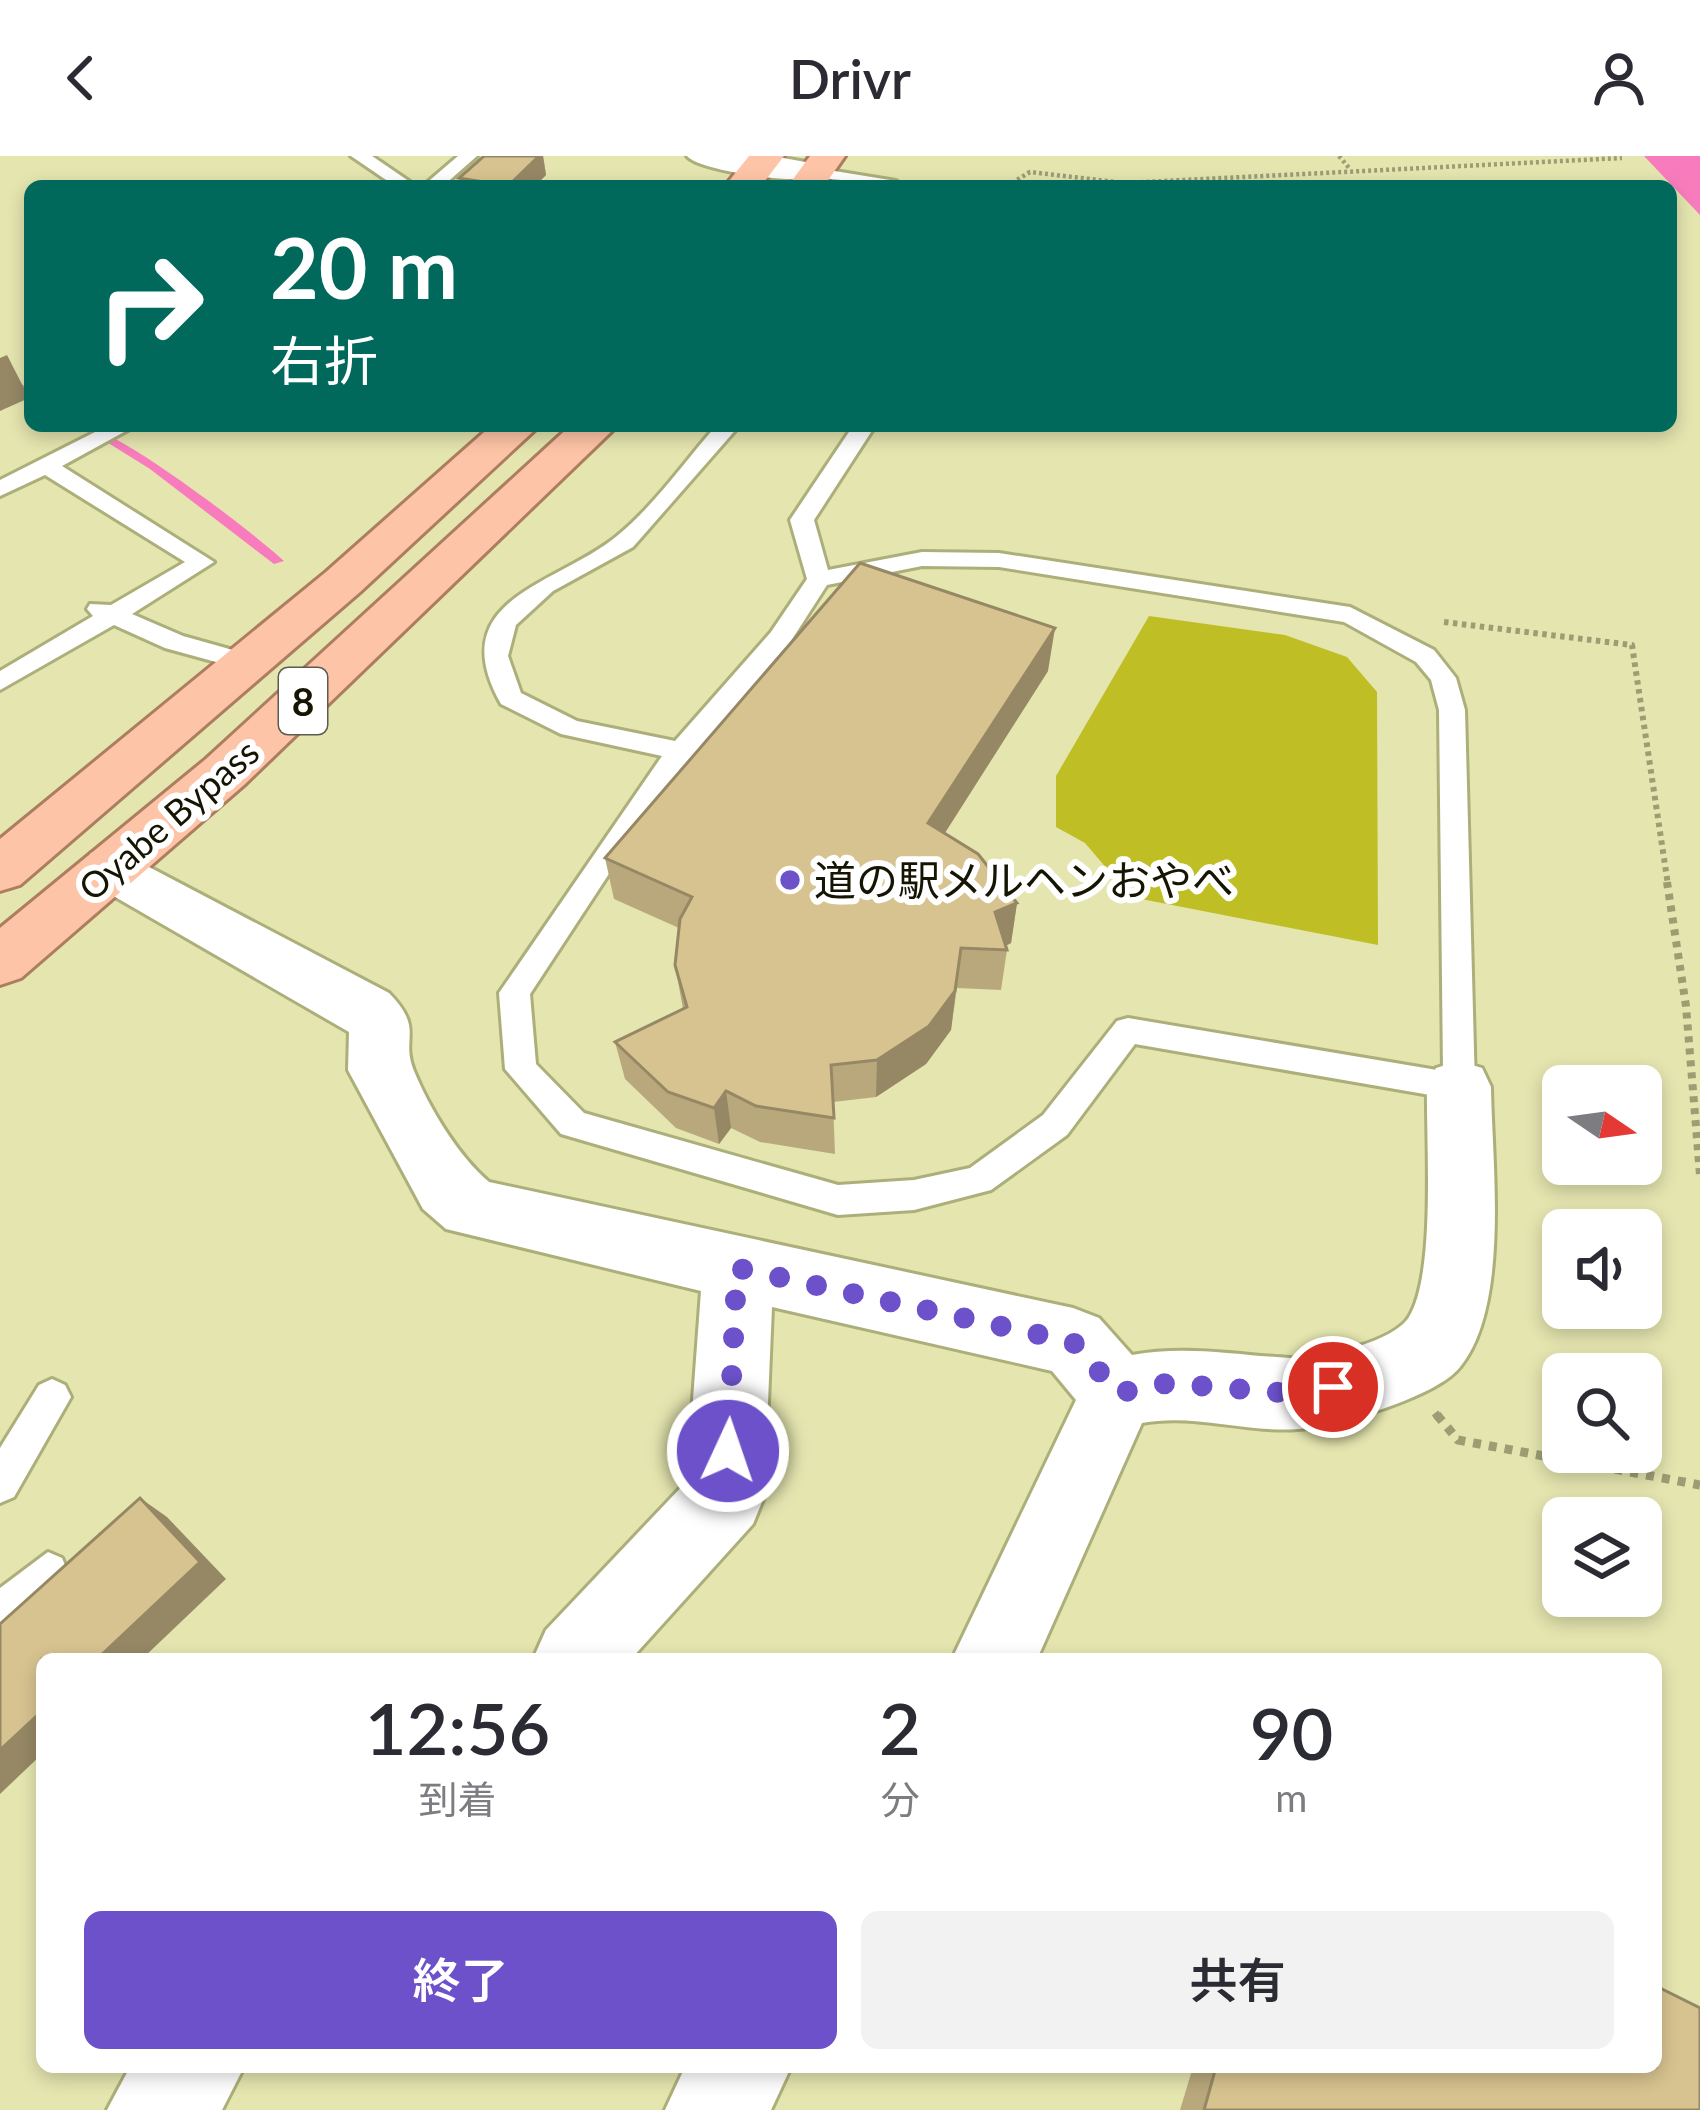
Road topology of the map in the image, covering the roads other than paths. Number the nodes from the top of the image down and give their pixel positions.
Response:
1 (360, 156) edge
2 (468, 156) edge
3 (704, 156) edge
4 (757, 169) edge
5 (816, 172) edge
6 (398, 180) edge
7 (439, 180) edge
8 (862, 180) edge
9 (112, 432) edge
10 (510, 432) edge
11 (589, 432) edge
12 (723, 432) edge
13 (860, 432) edge
14 (46, 466) junction
15 (0, 489) edge
16 (819, 579) junction
17 (105, 612) junction
18 (249, 662) junction
19 (0, 682) edge
20 (682, 751) junction
21 (111, 868) junction
22 (0, 870) edge
23 (0, 962) edge
24 (1459, 1087) junction
25 (737, 1268) junction
26 (1118, 1393) junction
27 (52, 1396) dead end
28 (0, 1484) edge
29 (48, 1572) dead end
30 (0, 1615) edge
31 (580, 1653) edge
32 (997, 1653) edge
33 (190, 2073) edge
34 (739, 2073) edge
35 (156, 2110) edge
36 (714, 2110) edge

1 - 6 lane
2 - 7 lane
3 - 4 street
4 - 5 street
5 - 8 lane
9 - 14 lane
10 - 18 highway, Oyabe Bypass / 8
11 - 21 highway, Oyabe Bypass / 8
12 - 20 lane
13 - 16 lane
14 - 15 lane
14 - 17 lane
16 - 20 lane
16 - 24 lane
17 - 18 lane
17 - 19 lane
18 - 22 highway, Oyabe Bypass / 8
20 - 24 lane
21 - 23 highway, Oyabe Bypass / 8
21 - 25 street
24 - 26 street
25 - 26 street
25 - 31 street
26 - 32 street
27 - 28 lane
29 - 30 lane
33 - 35 street
34 - 36 street

